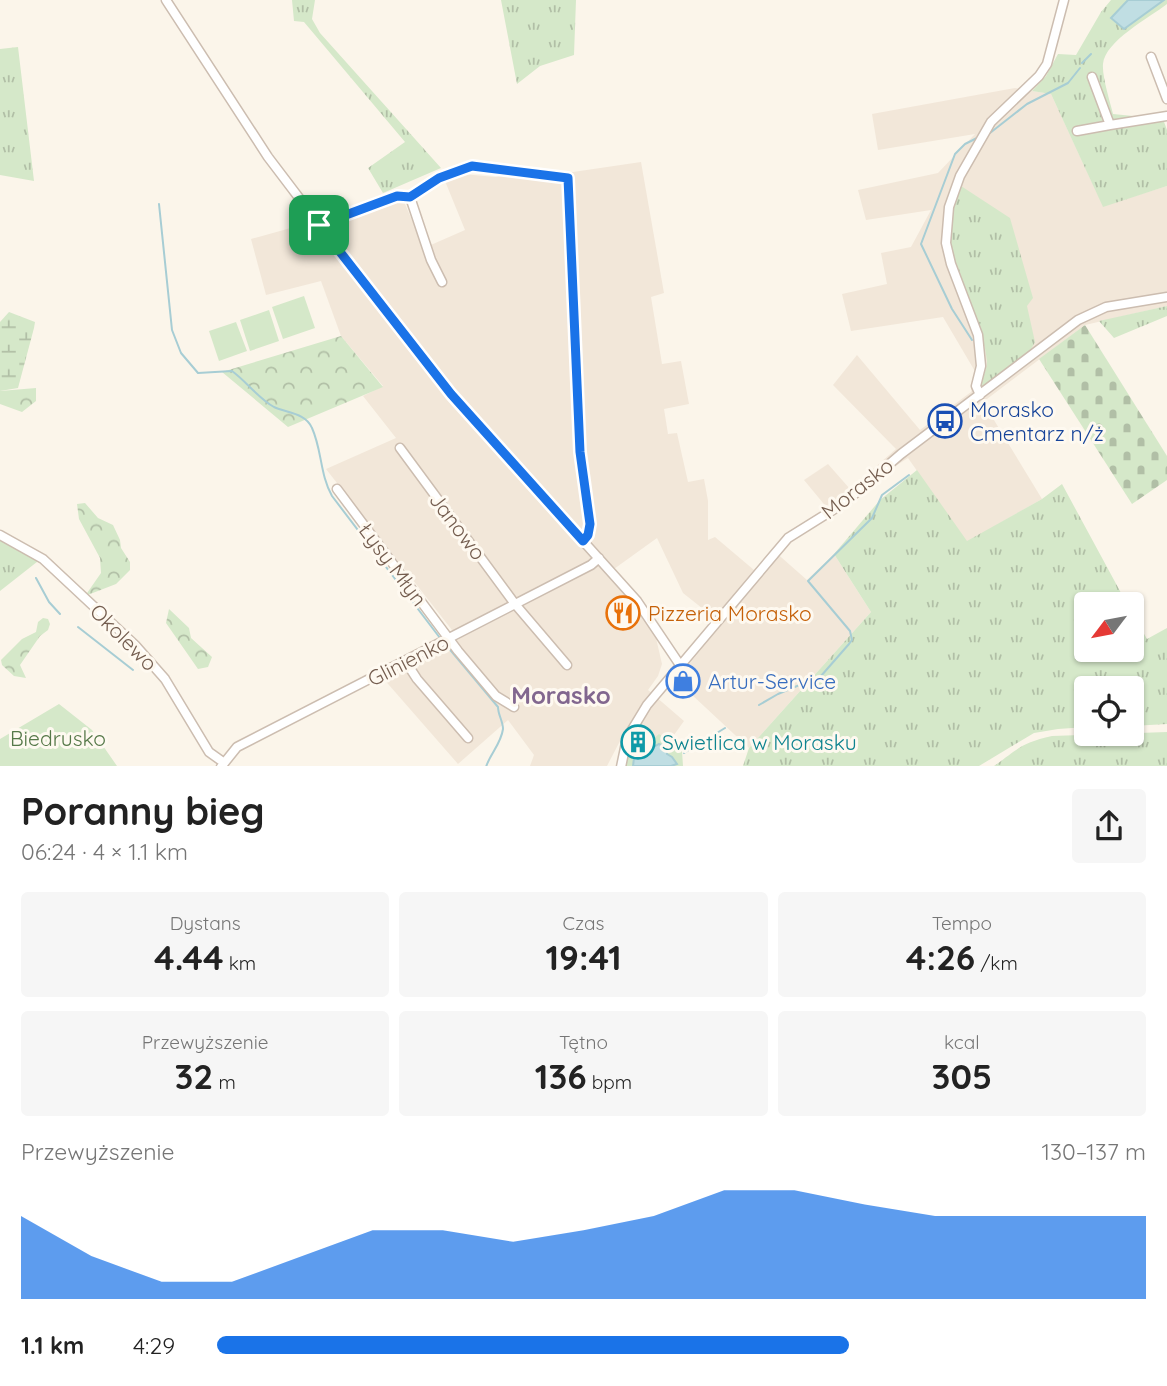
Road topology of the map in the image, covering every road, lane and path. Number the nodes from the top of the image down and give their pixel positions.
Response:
1 (166, 0) edge
2 (1064, 0) edge
3 (1151, 57) dead end
4 (1092, 77) dead end
5 (1167, 99) edge
6 (1167, 116) edge
7 (1110, 125) junction
8 (1077, 131) dead end
9 (410, 197) junction
10 (319, 225) junction
11 (442, 282) dead end
12 (1167, 297) edge
13 (980, 396) junction
14 (400, 448) dead end
15 (337, 489) dead end
16 (0, 535) edge
17 (583, 541) junction
18 (599, 558) junction
19 (515, 604) junction
20 (451, 639) junction
21 (407, 662) junction
22 (567, 665) dead end
23 (680, 665) junction
24 (514, 707) dead end
25 (468, 738) dead end
26 (222, 764) edge
27 (621, 766) edge

1 - 10 street
2 - 13 street
3 - 5 street
4 - 7 street
6 - 7 street
7 - 8 street
9 - 10 street
9 - 11 street
9 - 17 street
10 - 17 street
12 - 13 street, Morasko
13 - 23 street, Morasko
14 - 19 street, Janowo
15 - 20 street, Łysy Młyn
16 - 26 street, Okolewo
17 - 18 street
18 - 19 street, Glinienko
18 - 23 street
19 - 20 street, Glinienko
19 - 22 street, Janowo
20 - 21 street, Glinienko
20 - 24 street, Łysy Młyn
21 - 25 street
21 - 26 street, Glinienko
23 - 27 street, Morasko

